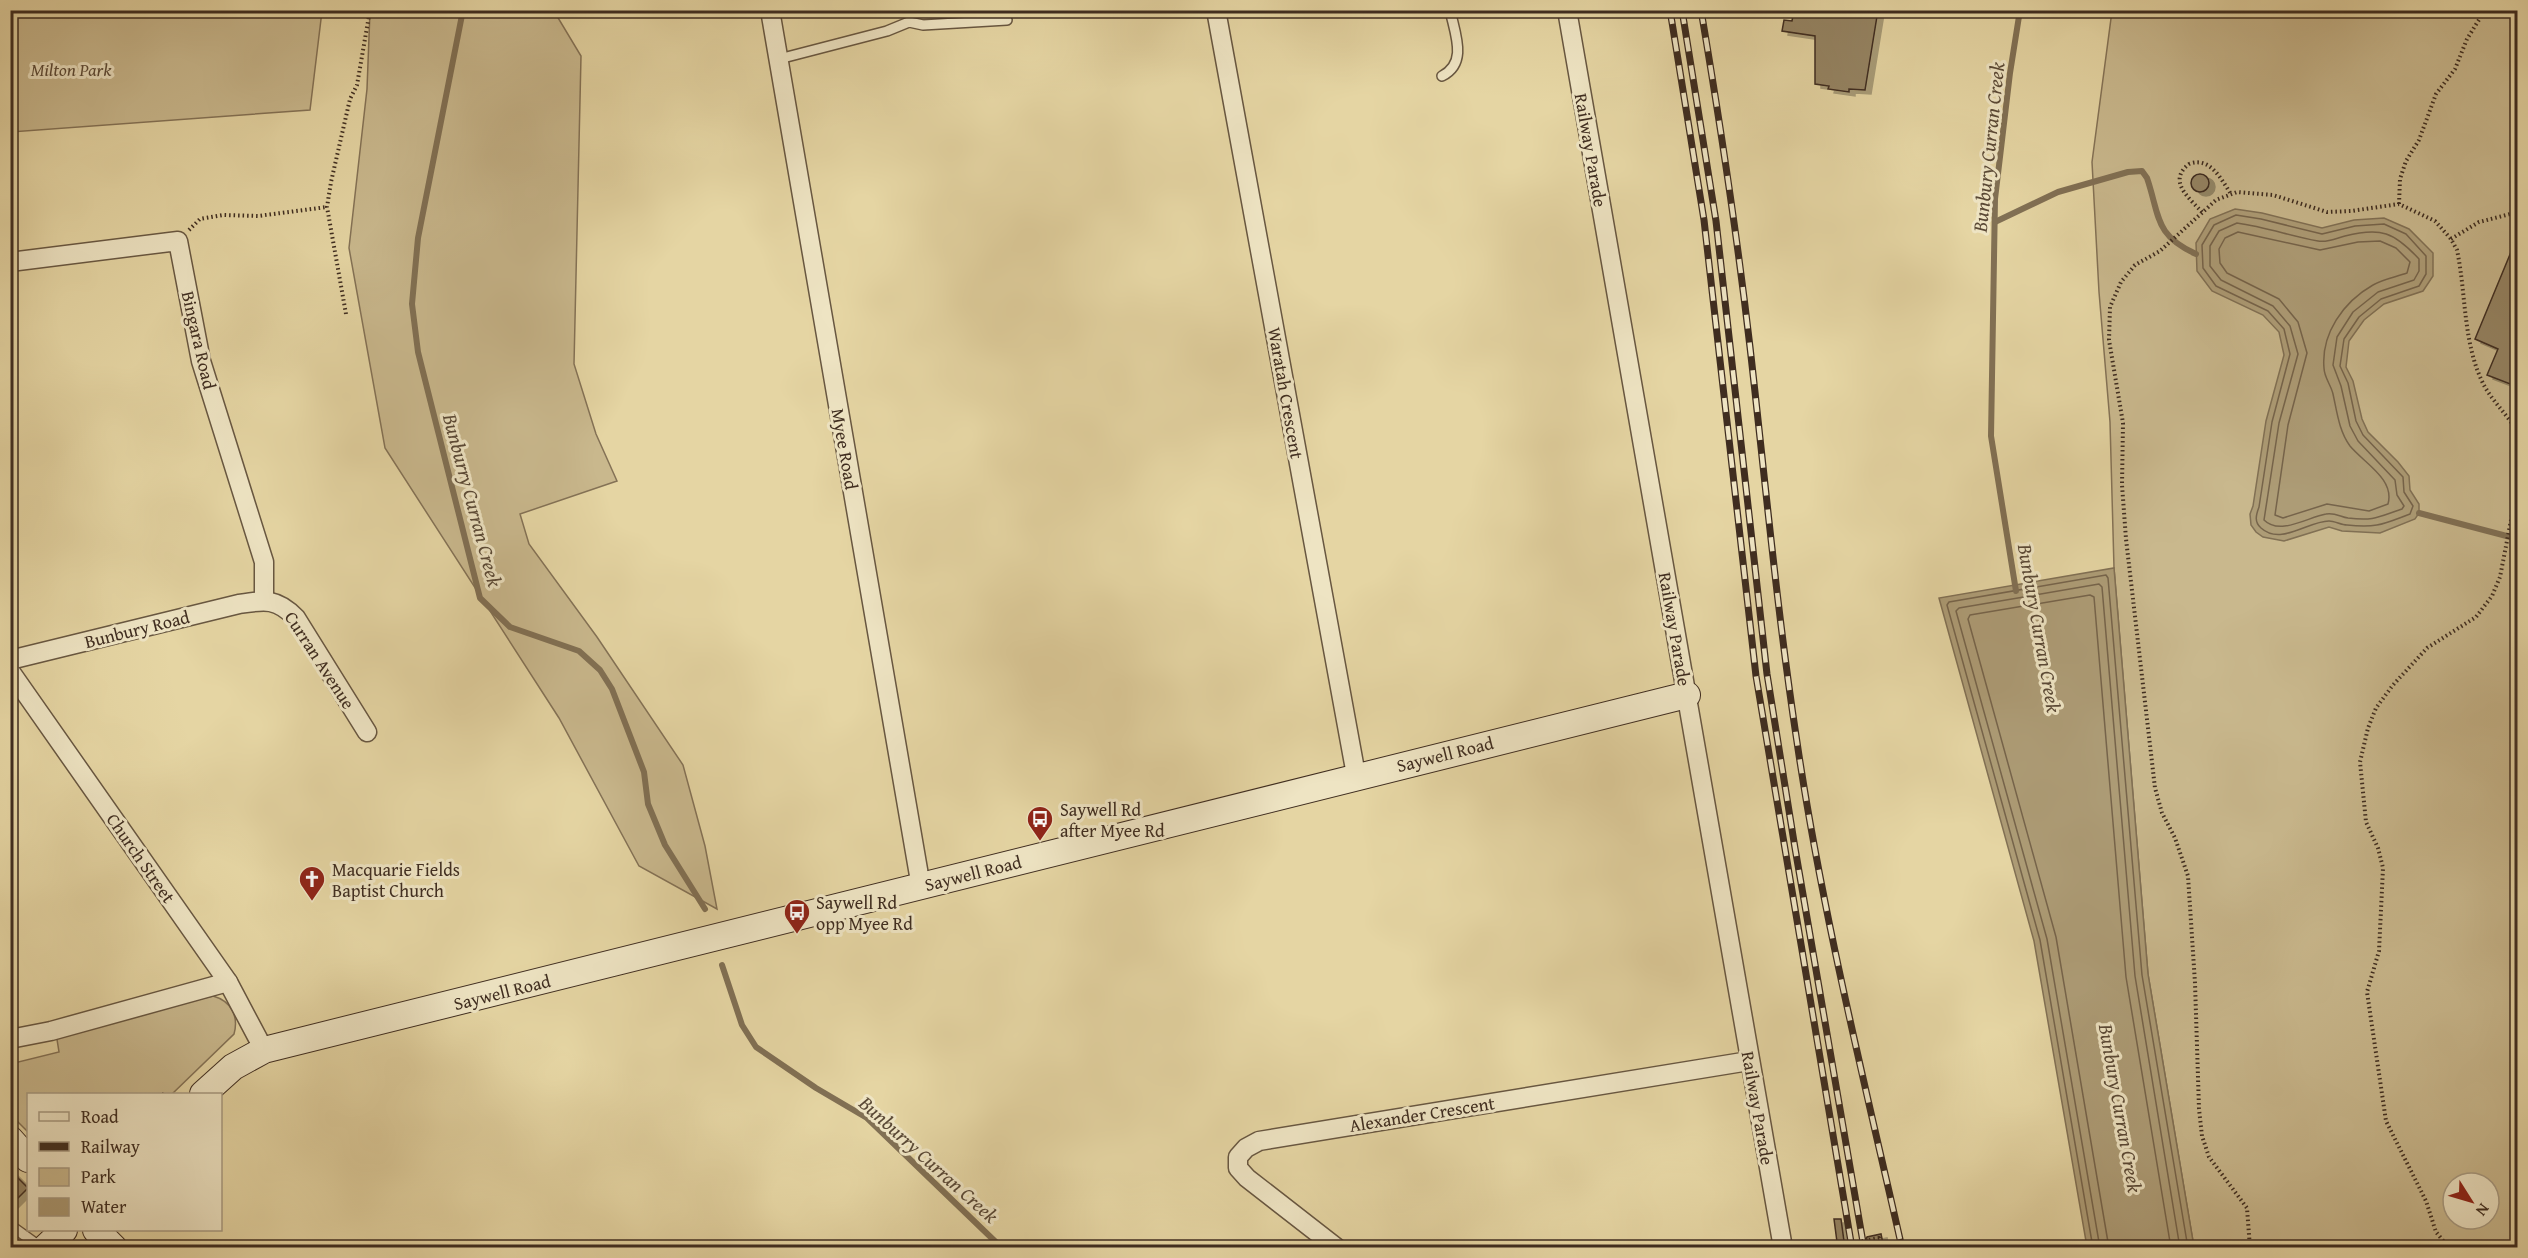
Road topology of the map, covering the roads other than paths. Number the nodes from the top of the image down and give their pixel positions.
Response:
1 (770, 10) edge
2 (1216, 10) edge
3 (1450, 10) edge
4 (1567, 10) edge
5 (1007, 20) dead end
6 (778, 59) junction
7 (1442, 76) dead end
8 (10, 262) edge
9 (264, 600) junction
10 (10, 660) edge
11 (10, 671) edge
12 (1687, 695) junction
13 (367, 732) dead end
14 (1356, 775) junction
15 (921, 887) junction
16 (228, 982) junction
17 (10, 1039) edge
18 (264, 1050) junction
19 (1749, 1061) junction
20 (205, 1093) edge
21 (10, 1139) edge
22 (27, 1157) edge
23 (10, 1225) edge
24 (63, 1231) edge
25 (97, 1231) edge
26 (43, 1248) edge
27 (114, 1248) edge
28 (1337, 1248) edge
29 (1783, 1248) edge

1 - 6 street, Myee Road
2 - 14 street, Waratah Crescent
3 - 7 lane
4 - 12 street, Railway Parade
5 - 6 lane
6 - 15 street, Myee Road
8 - 9 street, Bingara Road
9 - 10 street, Bunbury Road
9 - 13 street, Curran Avenue
11 - 16 street, Church Street
12 - 14 street, Saywell Road
12 - 19 street, Railway Parade
14 - 15 street, Saywell Road
15 - 18 street, Saywell Road
16 - 17 street
16 - 18 street, Church Street
18 - 20 street, Saywell Road
19 - 28 street, Alexander Crescent
19 - 29 street, Railway Parade
21 - 22 street
23 - 26 lane
24 - 26 street
25 - 27 street

